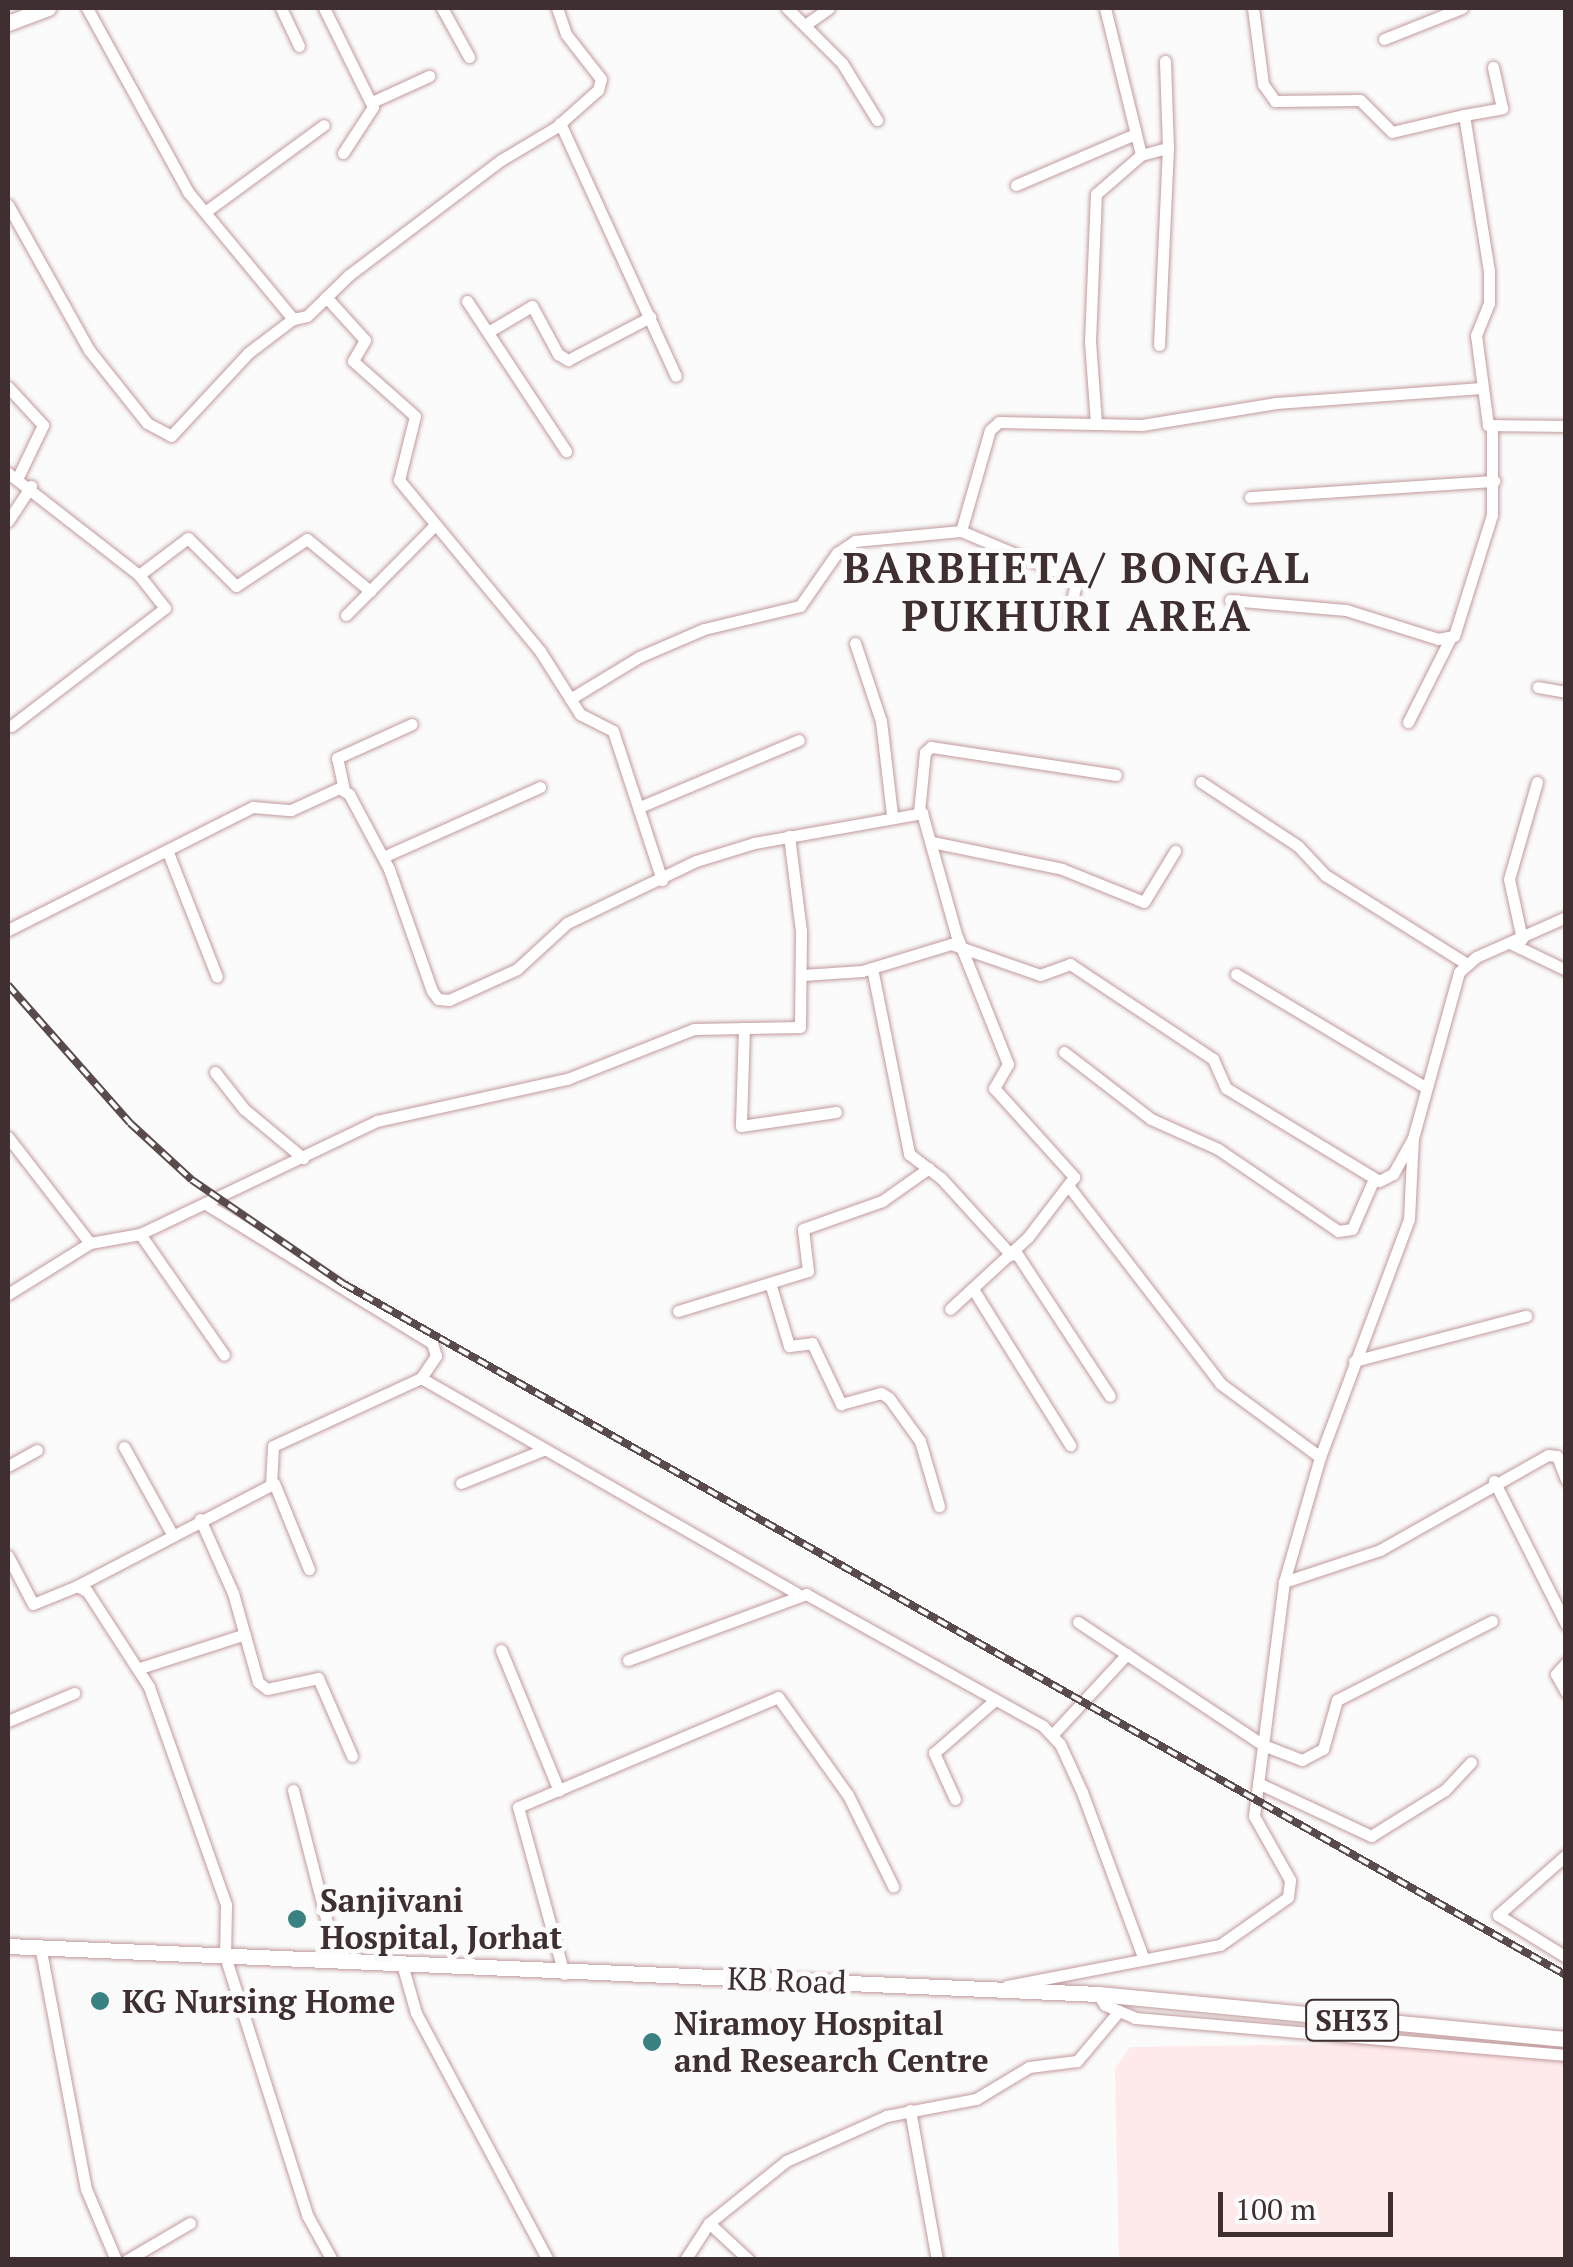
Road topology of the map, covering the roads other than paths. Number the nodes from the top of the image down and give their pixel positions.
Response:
1 (87, 8) edge
2 (281, 8) edge
3 (324, 8) edge
4 (442, 8) edge
5 (557, 8) edge
6 (787, 8) edge
7 (830, 8) edge
8 (1105, 8) edge
9 (1253, 8) edge
10 (1462, 8) edge
11 (37, 10) edge
12 (8, 23) edge
13 (805, 24) junction
14 (1384, 39) dead end
15 (300, 46) dead end
16 (469, 57) dead end
17 (1165, 60) dead end
18 (1493, 68) dead end
19 (430, 76) dead end
20 (372, 102) junction
21 (1464, 115) junction
22 (878, 120) dead end
23 (560, 123) junction
24 (324, 125) dead end
25 (1135, 134) junction
26 (1168, 148) junction
27 (343, 153) dead end
28 (1141, 155) junction
29 (1016, 184) dead end
30 (8, 205) edge
31 (205, 212) junction
32 (326, 296) junction
33 (467, 300) dead end
34 (650, 317) junction
35 (293, 318) junction
36 (488, 332) junction
37 (1159, 345) dead end
38 (676, 376) dead end
39 (8, 387) edge
40 (1481, 388) junction
41 (1096, 423) junction
42 (1566, 426) edge
43 (1492, 428) junction
44 (566, 451) dead end
45 (13, 475) edge
46 (1494, 481) junction
47 (31, 486) junction
48 (1250, 498) dead end
49 (8, 521) edge
50 (435, 525) junction
51 (961, 532) junction
52 (139, 575) junction
53 (370, 591) junction
54 (1230, 600) dead end
55 (346, 615) dead end
56 (1068, 617) dead end
57 (1450, 639) junction
58 (856, 643) dead end
59 (1538, 687) dead end
60 (1566, 692) edge
61 (570, 699) junction
62 (1408, 722) dead end
63 (412, 724) dead end
64 (11, 726) dead end
65 (799, 740) dead end
66 (1116, 775) dead end
67 (1201, 782) dead end
68 (1538, 782) dead end
69 (540, 786) dead end
70 (344, 790) junction
71 (642, 806) junction
72 (919, 812) junction
73 (892, 816) junction
74 (789, 836) junction
75 (932, 842) junction
76 (166, 850) junction
77 (1176, 851) dead end
78 (383, 857) junction
79 (662, 880) junction
80 (1566, 917) edge
81 (8, 930) edge
82 (1516, 941) junction
83 (960, 944) junction
84 (1467, 964) junction
85 (872, 968) junction
86 (1566, 970) edge
87 (1236, 974) dead end
88 (803, 976) junction
89 (217, 978) dead end
90 (744, 1028) junction
91 (1064, 1052) dead end
92 (214, 1072) dead end
93 (1425, 1087) junction
94 (836, 1112) dead end
95 (8, 1138) edge
96 (1413, 1138) junction
97 (303, 1158) junction
98 (929, 1168) junction
99 (1373, 1181) junction
100 (1070, 1188) junction
101 (208, 1205) junction
102 (140, 1234) junction
103 (90, 1243) junction
104 (1013, 1254) junction
105 (770, 1283) junction
106 (974, 1288) junction
107 (8, 1294) edge
108 (950, 1309) dead end
109 (678, 1311) dead end
110 (1526, 1316) dead end
111 (224, 1355) dead end
112 (1354, 1360) junction
113 (421, 1378) junction
114 (1110, 1396) dead end
115 (1070, 1445) dead end
116 (124, 1446) dead end
117 (37, 1450) dead end
118 (542, 1450) junction
119 (1320, 1458) junction
120 (8, 1466) edge
121 (1566, 1478) edge
122 (1494, 1480) junction
123 (461, 1482) dead end
124 (274, 1483) junction
125 (939, 1506) dead end
126 (200, 1518) junction
127 (172, 1534) junction
128 (8, 1556) edge
129 (310, 1569) dead end
130 (1284, 1582) junction
131 (76, 1586) junction
132 (797, 1594) junction
133 (1492, 1621) dead end
134 (1078, 1622) dead end
135 (1566, 1624) edge
136 (245, 1634) junction
137 (501, 1650) dead end
138 (1127, 1654) junction
139 (628, 1660) dead end
140 (1566, 1663) edge
141 (140, 1668) junction
142 (1566, 1692) edge
143 (74, 1694) dead end
144 (994, 1700) junction
145 (8, 1721) edge
146 (1053, 1734) junction
147 (1264, 1746) junction
148 (352, 1756) dead end
149 (1471, 1762) dead end
150 (1258, 1783) junction
151 (292, 1790) dead end
152 (559, 1791) junction
153 (955, 1799) dead end
154 (1566, 1855) edge
155 (893, 1886) dead end
156 (8, 1946) edge
157 (40, 1946) junction
158 (226, 1956) junction
159 (1566, 1957) edge
160 (1143, 1958) junction
161 (337, 1961) junction
162 (402, 1964) junction
163 (564, 1974) junction
164 (993, 1989) junction
165 (1098, 1994) junction
166 (1119, 2011) junction
167 (1566, 2039) edge
168 (1566, 2055) edge
169 (910, 2110) junction
170 (190, 2223) dead end
171 (710, 2223) junction
172 (130, 2259) edge
173 (116, 2260) edge
174 (332, 2260) edge
175 (548, 2260) edge
176 (685, 2260) edge
177 (749, 2260) edge
178 (937, 2260) edge

1 - 31 street
2 - 15 street
3 - 20 street
4 - 16 street
5 - 23 street
6 - 13 street
7 - 13 street
8 - 25 street
9 - 21 street
10 - 14 street
11 - 12 main road
13 - 22 street
17 - 26 street
18 - 21 street
19 - 20 street
20 - 27 street
21 - 40 street
23 - 32 street
23 - 34 street
24 - 31 street
25 - 28 street
25 - 29 street
26 - 28 street
26 - 37 street
28 - 41 street
30 - 35 street
31 - 35 street
32 - 35 street
32 - 50 street
33 - 36 street
34 - 36 street
34 - 38 street
36 - 44 street
39 - 45 street
40 - 41 street
40 - 43 street
41 - 51 street
42 - 43 street
43 - 46 street
45 - 47 street
46 - 48 street
46 - 57 street
47 - 49 street
47 - 52 street
50 - 53 street
50 - 61 street
51 - 56 street
51 - 61 street
52 - 53 street
52 - 64 street
53 - 55 street
54 - 57 street
57 - 62 street
58 - 73 street
59 - 60 street
61 - 71 street
63 - 70 street
65 - 71 street
66 - 72 street
67 - 84 street
68 - 82 street
69 - 78 street
70 - 76 street
70 - 78 street
71 - 79 street
72 - 73 street
72 - 75 street
73 - 74 street
74 - 79 street
74 - 88 street
75 - 77 street
75 - 83 street
76 - 81 street
76 - 89 street
78 - 79 street
80 - 82 street
82 - 84 street
82 - 86 street
83 - 85 street
83 - 99 street
83 - 100 street
84 - 93 street
85 - 88 street
85 - 98 street
87 - 93 street
88 - 90 street
90 - 94 street
90 - 97 street
91 - 99 street
92 - 97 street
93 - 96 street
95 - 103 street
96 - 99 street
96 - 112 street
97 - 101 street
98 - 104 street
98 - 105 street
100 - 104 street
100 - 119 street
101 - 102 street
101 - 113 street
102 - 103 street
102 - 111 street
103 - 107 street
104 - 106 street
104 - 114 street
105 - 109 street
105 - 125 street
106 - 108 street
106 - 115 street
110 - 112 street
112 - 119 street
113 - 118 street
113 - 124 street
116 - 127 street
117 - 120 street
118 - 123 street
118 - 132 street
119 - 130 street
121 - 122 street
122 - 130 street
122 - 135 street
124 - 126 street
124 - 129 street
126 - 127 street
126 - 136 street
127 - 131 street
128 - 131 street
130 - 147 street
131 - 141 street
132 - 139 street
132 - 144 street
133 - 147 street
134 - 138 street
136 - 141 street
136 - 148 street
137 - 152 street
138 - 146 street
138 - 147 street
140 - 142 street
141 - 158 street
143 - 145 street
144 - 146 street
144 - 153 street
146 - 160 street
147 - 150 street
149 - 150 street
150 - 160 street
151 - 161 street
152 - 155 street
152 - 163 street
154 - 159 street
156 - 157 main road, KB Road / SH33
157 - 158 main road, KB Road / SH33
157 - 173 street
158 - 161 main road, KB Road / SH33
158 - 174 street
160 - 164 street
161 - 162 main road, KB Road / SH33
162 - 163 main road, KB Road / SH33
162 - 175 street
163 - 164 main road, KB Road / SH33
164 - 165 main road, KB Road / SH33
165 - 166 street
165 - 167 main road, KB Road / SH33
166 - 168 street
166 - 169 street
169 - 171 street
169 - 178 street
170 - 172 street
171 - 176 street
171 - 177 street

